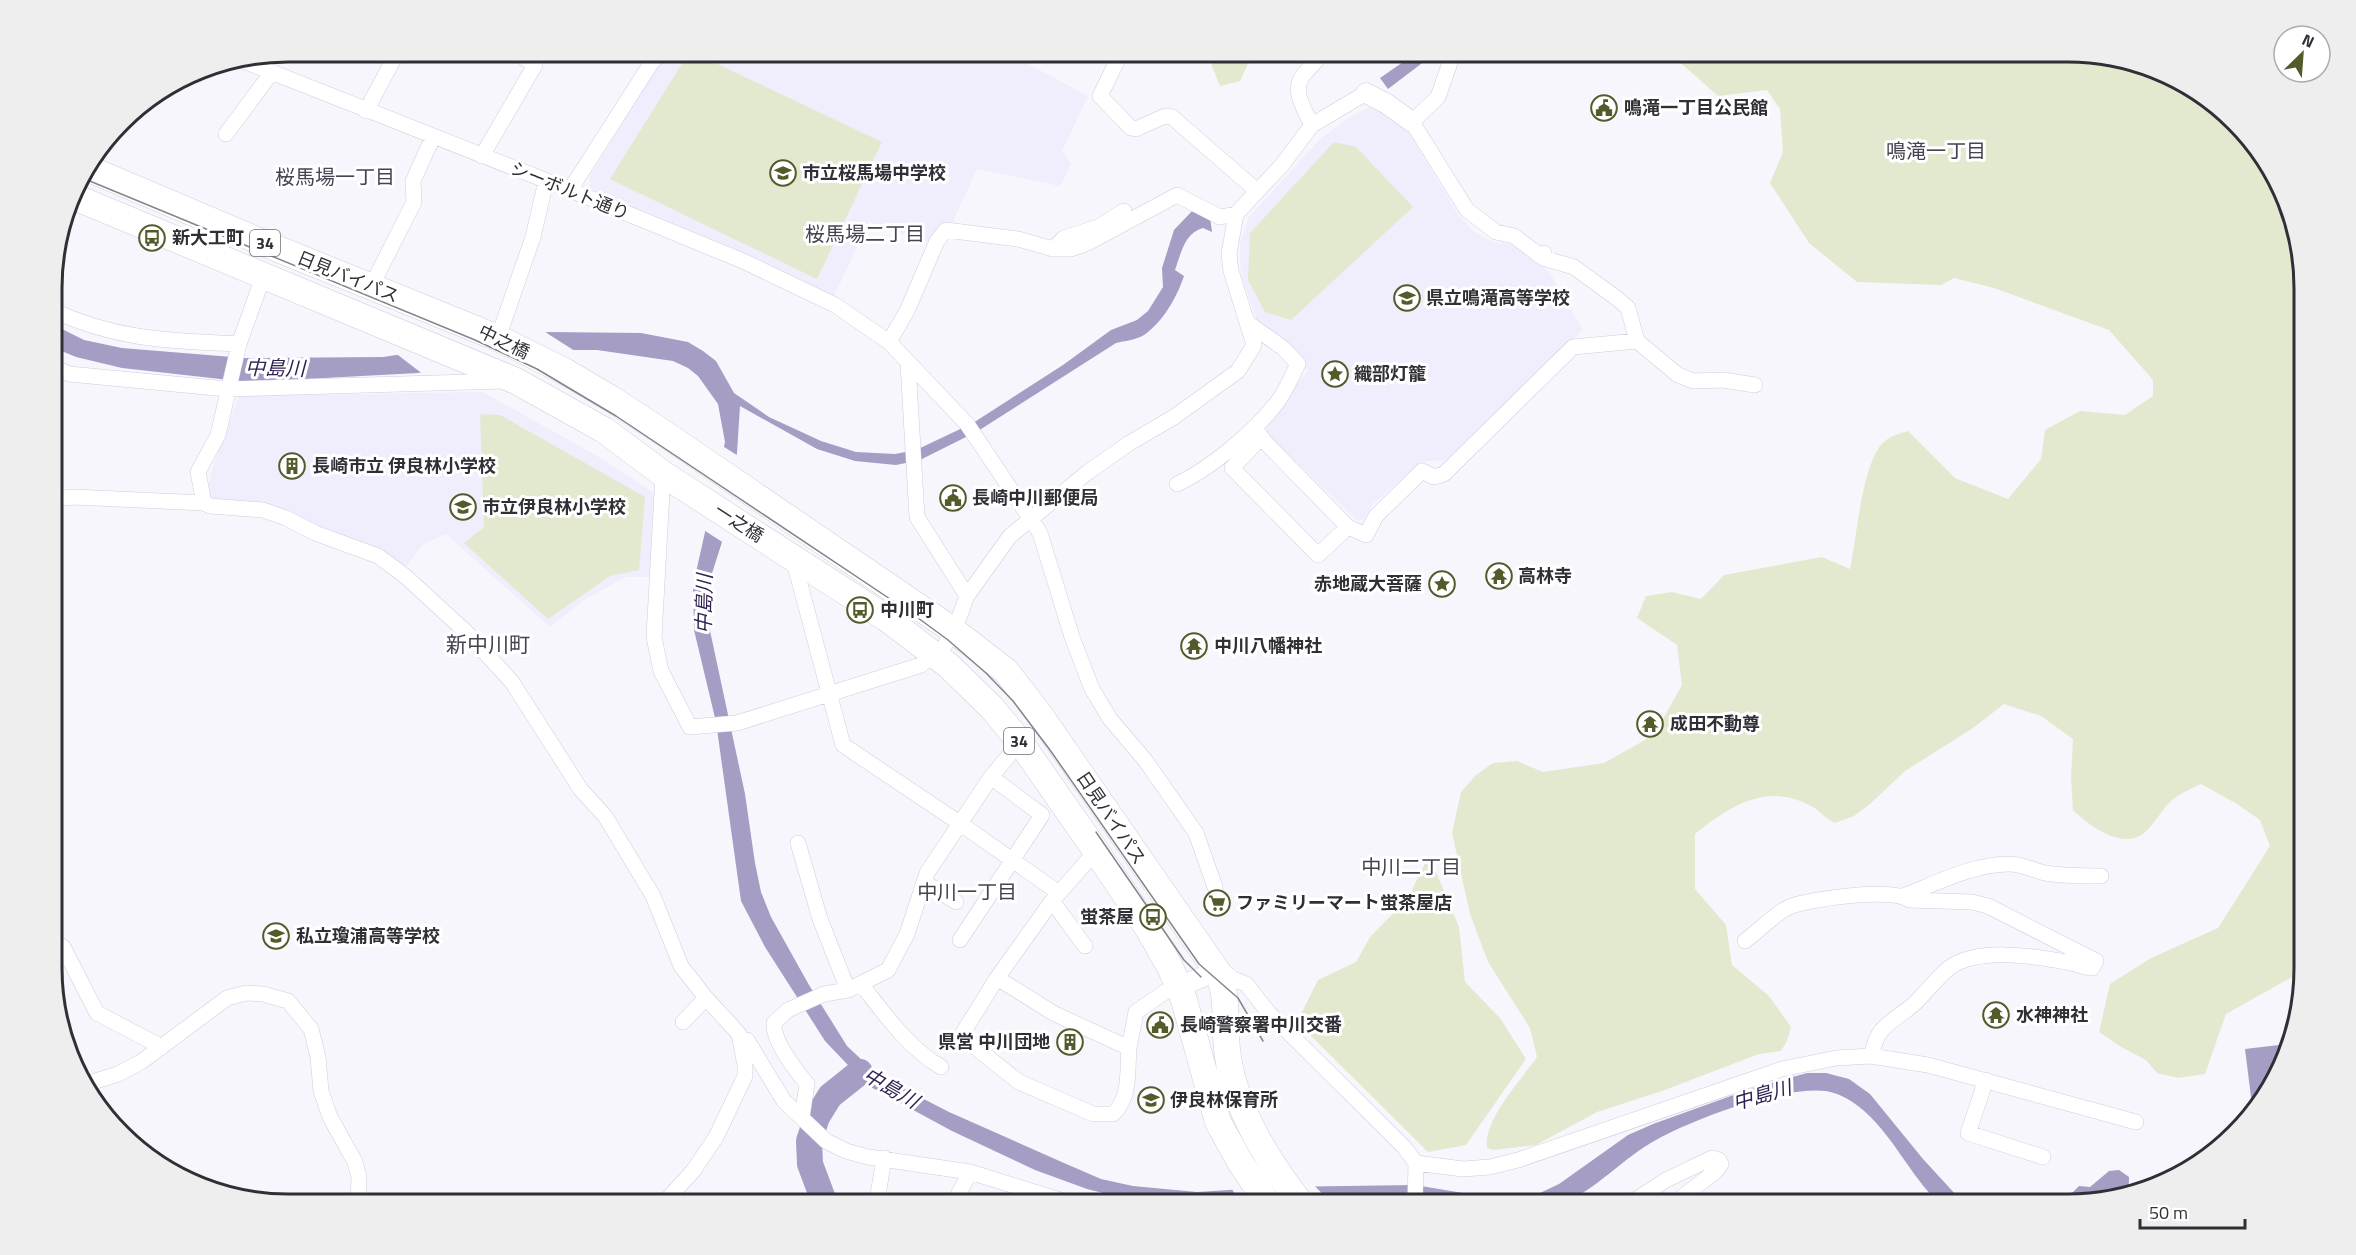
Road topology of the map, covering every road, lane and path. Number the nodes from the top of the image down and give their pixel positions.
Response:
1 (392, 62) edge
2 (530, 62) edge
3 (647, 62) edge
4 (1117, 62) edge
5 (1316, 62) edge
6 (1450, 62) edge
7 (252, 64) edge
8 (272, 72) junction
9 (1373, 97) joint
10 (366, 111) junction
11 (1412, 122) junction
12 (1312, 125) junction
13 (226, 134) dead end
14 (433, 137) junction
15 (482, 156) junction
16 (95, 170) edge
17 (546, 181) junction
18 (570, 190) junction
19 (1257, 191) junction
20 (80, 199) edge
21 (1124, 211) dead end
22 (1236, 214) junction
23 (1053, 249) junction
24 (263, 277) junction
25 (371, 287) junction
26 (62, 314) edge
27 (444, 315) joint
28 (1248, 323) junction
29 (411, 337) joint
30 (498, 338) junction
31 (1637, 341) junction
32 (888, 342) junction
33 (239, 344) junction
34 (908, 364) junction
35 (62, 371) edge
36 (516, 381) junction
37 (1755, 386) dead end
38 (227, 389) junction
39 (1255, 427) junction
40 (698, 457) joint
41 (663, 474) junction
42 (1176, 484) dead end
43 (62, 498) edge
44 (204, 503) junction
45 (1030, 518) junction
46 (794, 523) joint
47 (1348, 527) junction
48 (793, 558) junction
49 (967, 596) junction
50 (954, 632) junction
51 (936, 654) junction
52 (829, 694) junction
53 (1020, 742) junction
54 (991, 777) junction
55 (961, 824) junction
56 (798, 843) dead end
57 (1096, 851) junction
58 (1012, 859) junction
59 (2101, 876) dead end
60 (924, 882) junction
61 (1215, 887) dead end
62 (1903, 896) junction
63 (1055, 897) junction
64 (956, 903) dead end
65 (960, 940) dead end
66 (1744, 941) dead end
67 (62, 946) edge
68 (1085, 946) dead end
69 (1200, 948) junction
70 (1217, 971) junction
71 (998, 978) junction
72 (854, 987) junction
73 (1178, 987) junction
74 (706, 998) junction
75 (683, 1022) dead end
76 (741, 1040) junction
77 (162, 1047) junction
78 (1129, 1048) junction
79 (1871, 1056) junction
80 (941, 1067) dead end
81 (1986, 1080) junction
82 (93, 1082) edge
83 (2136, 1122) dead end
84 (811, 1126) junction
85 (2043, 1157) dead end
86 (884, 1158) junction
87 (1417, 1171) junction
88 (970, 1172) junction
89 (358, 1194) edge
90 (672, 1194) edge
91 (878, 1194) edge
92 (959, 1194) edge
93 (1041, 1194) edge
94 (1261, 1194) edge
95 (1294, 1194) edge
96 (1416, 1194) edge
97 (1645, 1194) edge
98 (1686, 1194) edge

1 - 10 street
2 - 15 street
3 - 18 street
4 - 19 street
5 - 12 street
6 - 11 street
7 - 8 street, シーボルト通り
8 - 10 street, シーボルト通り
8 - 13 street
9 - 11 street
9 - 12 street
10 - 14 street, シーボルト通り
11 - 31 street
12 - 19 street
14 - 15 street, シーボルト通り
14 - 25 street
15 - 17 street, シーボルト通り
16 - 25 highway, 日見バイパス / 34
17 - 18 street, シーボルト通り
17 - 30 street
18 - 32 street, シーボルト通り
19 - 22 street
20 - 24 highway, 日見バイパス / 34
21 - 23 street
22 - 23 street
22 - 28 street
23 - 32 street
24 - 29 highway, 日見バイパス / 34
24 - 33 street
25 - 27 highway, 日見バイパス / 34
26 - 33 street
27 - 30 highway, 中之橋 / 34
28 - 39 street
28 - 45 street
29 - 36 highway, 中之橋 / 34
30 - 40 highway, 中之橋 / 34
31 - 37 street
31 - 47 street
32 - 34 street, シーボルト通り
33 - 38 street
34 - 45 street, シーボルト通り
34 - 49 street
35 - 38 street
36 - 38 street
36 - 41 highway, 34
38 - 44 street
39 - 42 street
39 - 47 street
39 - 47 street
40 - 46 highway, 一之橋 / 34
41 - 48 highway, 一之橋 / 34
41 - 52 street
43 - 44 street
44 - 74 street
45 - 49 street
45 - 61 street, シーボルト通り
46 - 50 highway, 日見バイパス / 34
48 - 51 highway, 日見バイパス / 34
48 - 52 street
49 - 50 street
50 - 51 street
50 - 69 highway, 日見バイパス / 34
51 - 52 street
51 - 53 highway, 日見バイパス / 34
52 - 55 street
53 - 54 street
53 - 57 highway, 日見バイパス / 34
54 - 55 street
54 - 58 street
55 - 58 street
55 - 60 street
56 - 72 street
57 - 63 street
57 - 73 highway, 日見バイパス / 34
58 - 63 street
58 - 65 street
59 - 62 street
60 - 64 street
60 - 72 street
62 - 66 street
62 - 79 street
63 - 68 street
63 - 71 street
67 - 77 street
69 - 70 highway, 日見バイパス / 34
69 - 87 street
70 - 73 street
70 - 95 highway, 日見バイパス / 34
71 - 78 street
71 - 78 street
72 - 80 street
72 - 84 street
73 - 78 street
73 - 94 highway, 日見バイパス / 34
74 - 75 street
74 - 76 street
76 - 84 street
76 - 90 street
77 - 82 street
77 - 89 street
79 - 81 street
79 - 87 street
81 - 83 street
81 - 85 street
84 - 86 street
86 - 88 street
86 - 91 street
87 - 96 street
88 - 92 street
88 - 93 street
97 - 98 street

